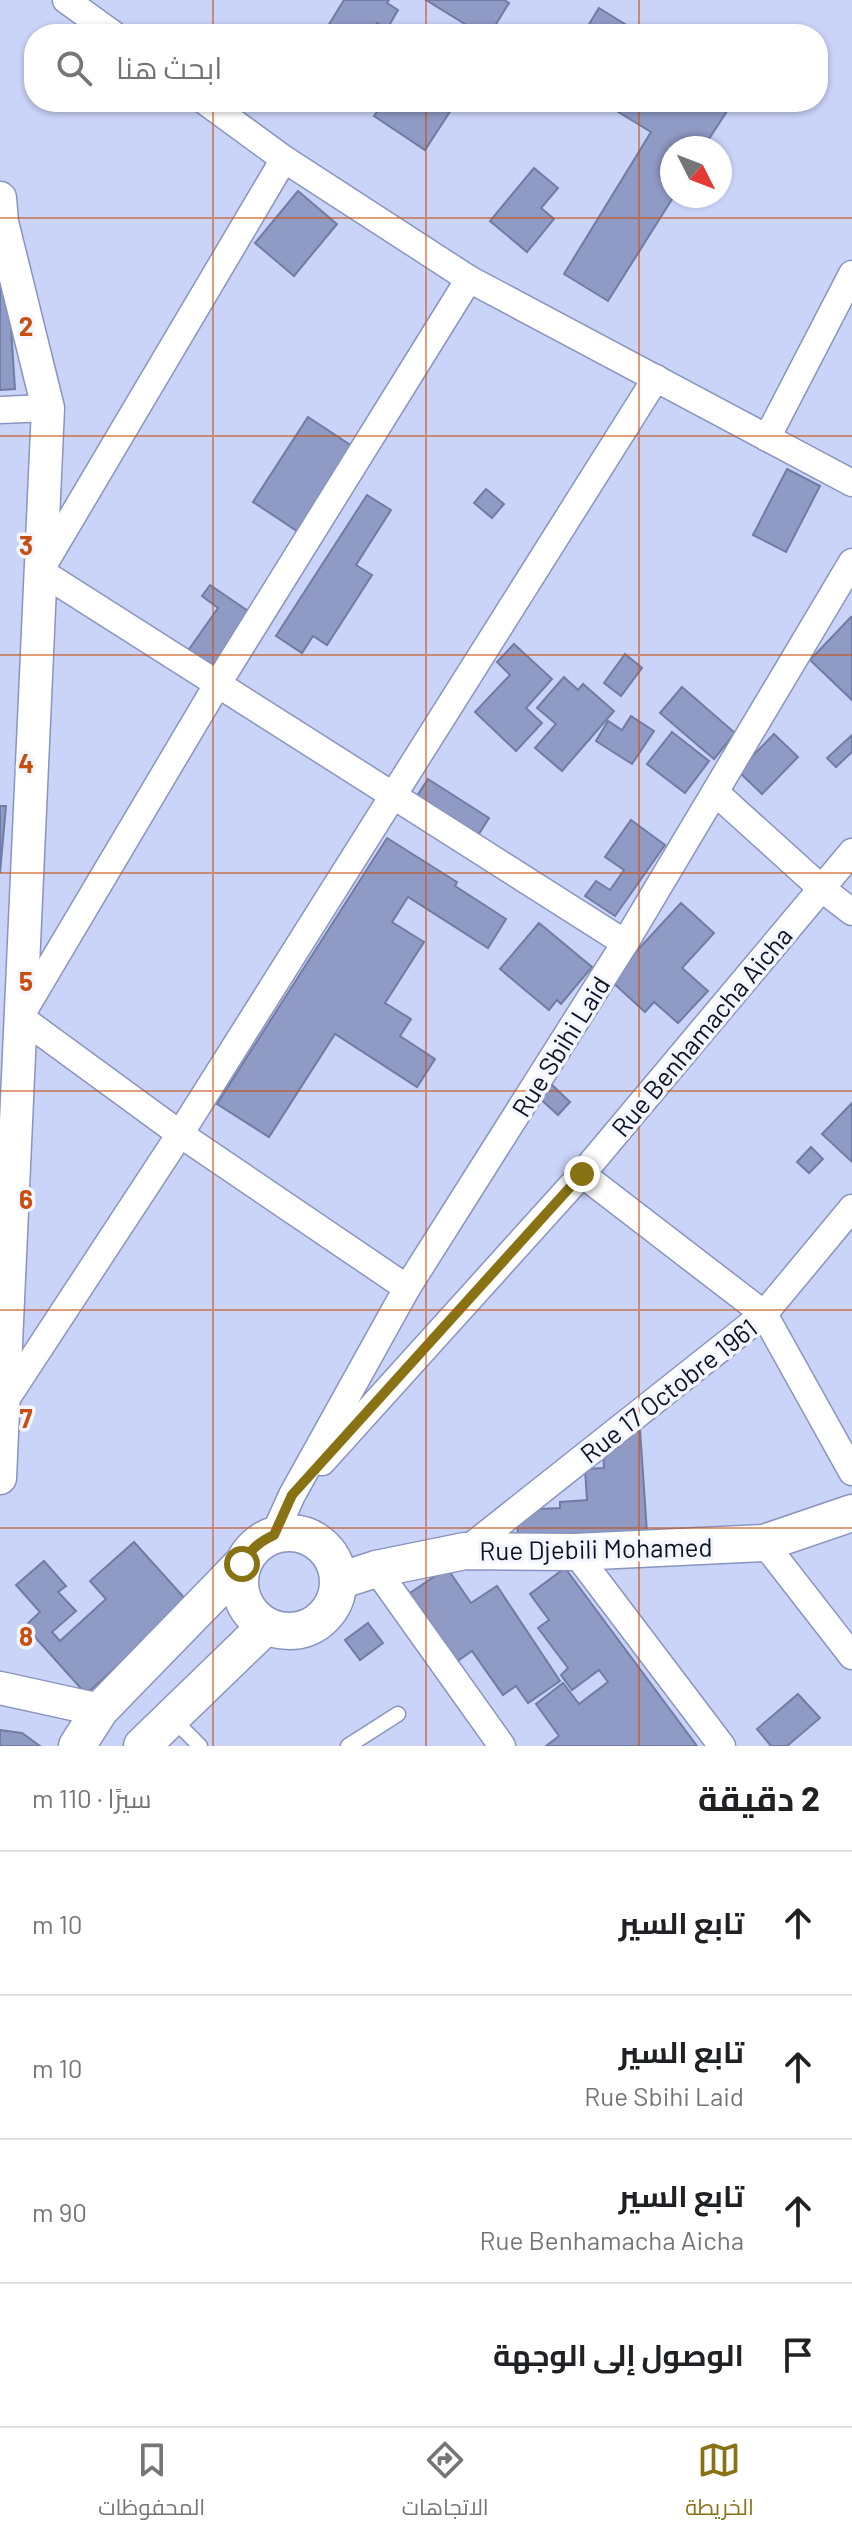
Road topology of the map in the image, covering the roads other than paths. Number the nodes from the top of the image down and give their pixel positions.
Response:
1 (66, 0) edge
2 (99, 24) edge
3 (220, 112) edge
4 (284, 159) junction
5 (1, 214) edge
6 (852, 274) edge
7 (469, 279) junction
8 (656, 378) junction
9 (48, 408) junction
10 (0, 410) edge
11 (767, 438) junction
12 (852, 483) edge
13 (852, 562) edge
14 (40, 571) junction
15 (217, 685) junction
16 (716, 793) junction
17 (393, 797) junction
18 (852, 852) edge
19 (821, 888) junction
20 (852, 912) edge
21 (625, 943) junction
22 (20, 1017) junction
23 (180, 1134) junction
24 (582, 1174) junction
25 (852, 1208) edge
26 (6, 1220) edge
27 (407, 1288) junction
28 (764, 1314) junction
29 (2, 1404) edge
30 (852, 1472) edge
31 (0, 1478) edge
32 (292, 1495) junction
33 (852, 1513) edge
34 (274, 1535) junction
35 (764, 1543) junction
36 (465, 1551) junction
37 (575, 1552) junction
38 (242, 1564) junction
39 (376, 1569) junction
40 (339, 1581) junction
41 (266, 1626) junction
42 (852, 1656) edge
43 (0, 1688) edge
44 (100, 1710) junction
45 (398, 1714) dead end
46 (172, 1717) junction
47 (77, 1746) edge
48 (142, 1746) edge
49 (200, 1746) edge
50 (348, 1746) edge
51 (502, 1746) edge
52 (722, 1746) edge

1 - 2 street
3 - 4 street
4 - 7 street
4 - 14 street
5 - 9 street
6 - 11 street
7 - 8 street
7 - 15 street
8 - 11 street
8 - 17 street
9 - 10 street
9 - 14 street
11 - 12 street
13 - 16 street, Rue Sbihi Laid
14 - 15 street
14 - 22 street
15 - 17 street
15 - 22 street
16 - 19 street
16 - 21 street, Rue Sbihi Laid
17 - 21 street
17 - 23 street
18 - 19 street, Rue Benhamacha Aicha
19 - 20 street
19 - 24 street, Rue Benhamacha Aicha
21 - 27 street, Rue Sbihi Laid
22 - 23 street
22 - 26 street
23 - 27 street
23 - 29 street
24 - 28 street
24 - 32 street, Rue Benhamacha Aicha
25 - 28 street, Rue 17 Octobre 1961
26 - 29 street
27 - 32 street, Rue Sbihi Laid
28 - 30 street
28 - 36 street, Rue 17 Octobre 1961
29 - 31 street
32 - 34 street, Rue Sbihi Laid
33 - 35 main road, Rue Djebili Mohamed
34 - 38 main road
34 - 40 main road
35 - 37 main road, Rue Djebili Mohamed
35 - 42 street
36 - 37 main road, Rue Djebili Mohamed
36 - 39 main road, Rue Djebili Mohamed
37 - 52 street
38 - 41 main road
38 - 44 main road
39 - 40 main road, Rue Djebili Mohamed
39 - 51 street
40 - 41 main road
41 - 46 main road
43 - 44 street
44 - 47 main road
45 - 50 lane
46 - 48 main road
46 - 49 lane

